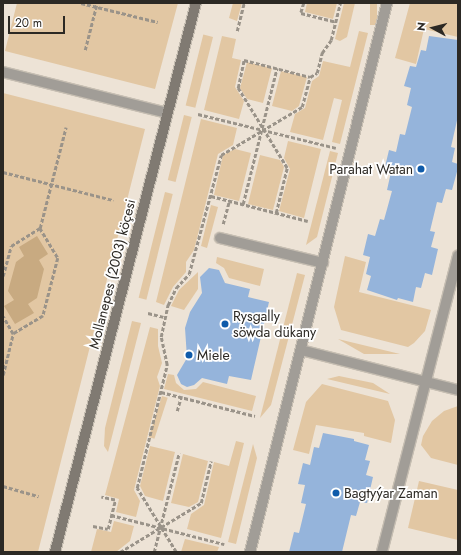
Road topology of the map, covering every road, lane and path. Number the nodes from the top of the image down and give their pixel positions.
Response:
1 (81, 3) edge
2 (97, 3) edge
3 (196, 3) edge
4 (244, 3) edge
5 (304, 3) edge
6 (340, 3) edge
7 (387, 3) edge
8 (96, 7) junction
9 (158, 22) dead end
10 (336, 22) junction
11 (237, 31) dead end
12 (85, 50) dead end
13 (277, 68) junction
14 (3, 72) edge
15 (310, 77) junction
16 (167, 113) junction
17 (198, 114) dead end
18 (66, 127) dead end
19 (262, 129) junction
20 (350, 152) junction
21 (3, 172) edge
22 (51, 184) junction
23 (210, 196) junction
24 (114, 200) dead end
25 (229, 201) junction
26 (243, 204) junction
27 (276, 213) junction
28 (308, 221) dead end
29 (40, 228) junction
30 (220, 238) joint
31 (458, 256) edge
32 (323, 263) junction
33 (3, 276) edge
34 (148, 313) dead end
35 (3, 317) edge
36 (164, 317) junction
37 (13, 334) junction
38 (301, 350) junction
39 (3, 376) edge
40 (426, 382) junction
41 (458, 390) edge
42 (161, 392) junction
43 (181, 397) junction
44 (177, 411) dead end
45 (255, 416) dead end
46 (179, 453) dead end
47 (211, 462) dead end
48 (3, 486) edge
49 (39, 496) dead end
50 (101, 497) dead end
51 (112, 515) junction
52 (93, 526) dead end
53 (160, 528) junction
54 (224, 544) dead end
55 (55, 552) edge
56 (120, 552) edge
57 (154, 552) edge
58 (176, 552) edge
59 (250, 552) edge
60 (382, 552) edge

1 - 8 path
2 - 8 path
3 - 16 street, Mollanepes (2003) köçesi
4 - 11 path
5 - 10 path
6 - 10 path
7 - 20 street
8 - 9 path
8 - 12 path
10 - 15 path
13 - 15 path
13 - 19 path
13 - 19 path
14 - 16 street
15 - 19 path
16 - 55 street, Mollanepes (2003) köçesi
17 - 19 path
18 - 22 path
19 - 20 path
19 - 23 path
19 - 26 path
19 - 27 path
20 - 32 street
21 - 22 path
22 - 24 path
22 - 29 path
23 - 25 path
23 - 36 path
25 - 26 path
25 - 30 path
26 - 27 path
27 - 28 path
29 - 33 path
29 - 37 path
30 - 32 street
31 - 40 street
32 - 38 street
34 - 36 path
35 - 37 path
36 - 42 path
37 - 39 path
38 - 40 street
38 - 59 street
40 - 41 street
40 - 60 street
42 - 43 path
42 - 53 path
43 - 44 path
43 - 45 path
46 - 53 path
47 - 53 path
48 - 49 path
50 - 51 path
51 - 52 path
51 - 53 path
53 - 54 path
53 - 56 path
53 - 57 path
53 - 58 path

